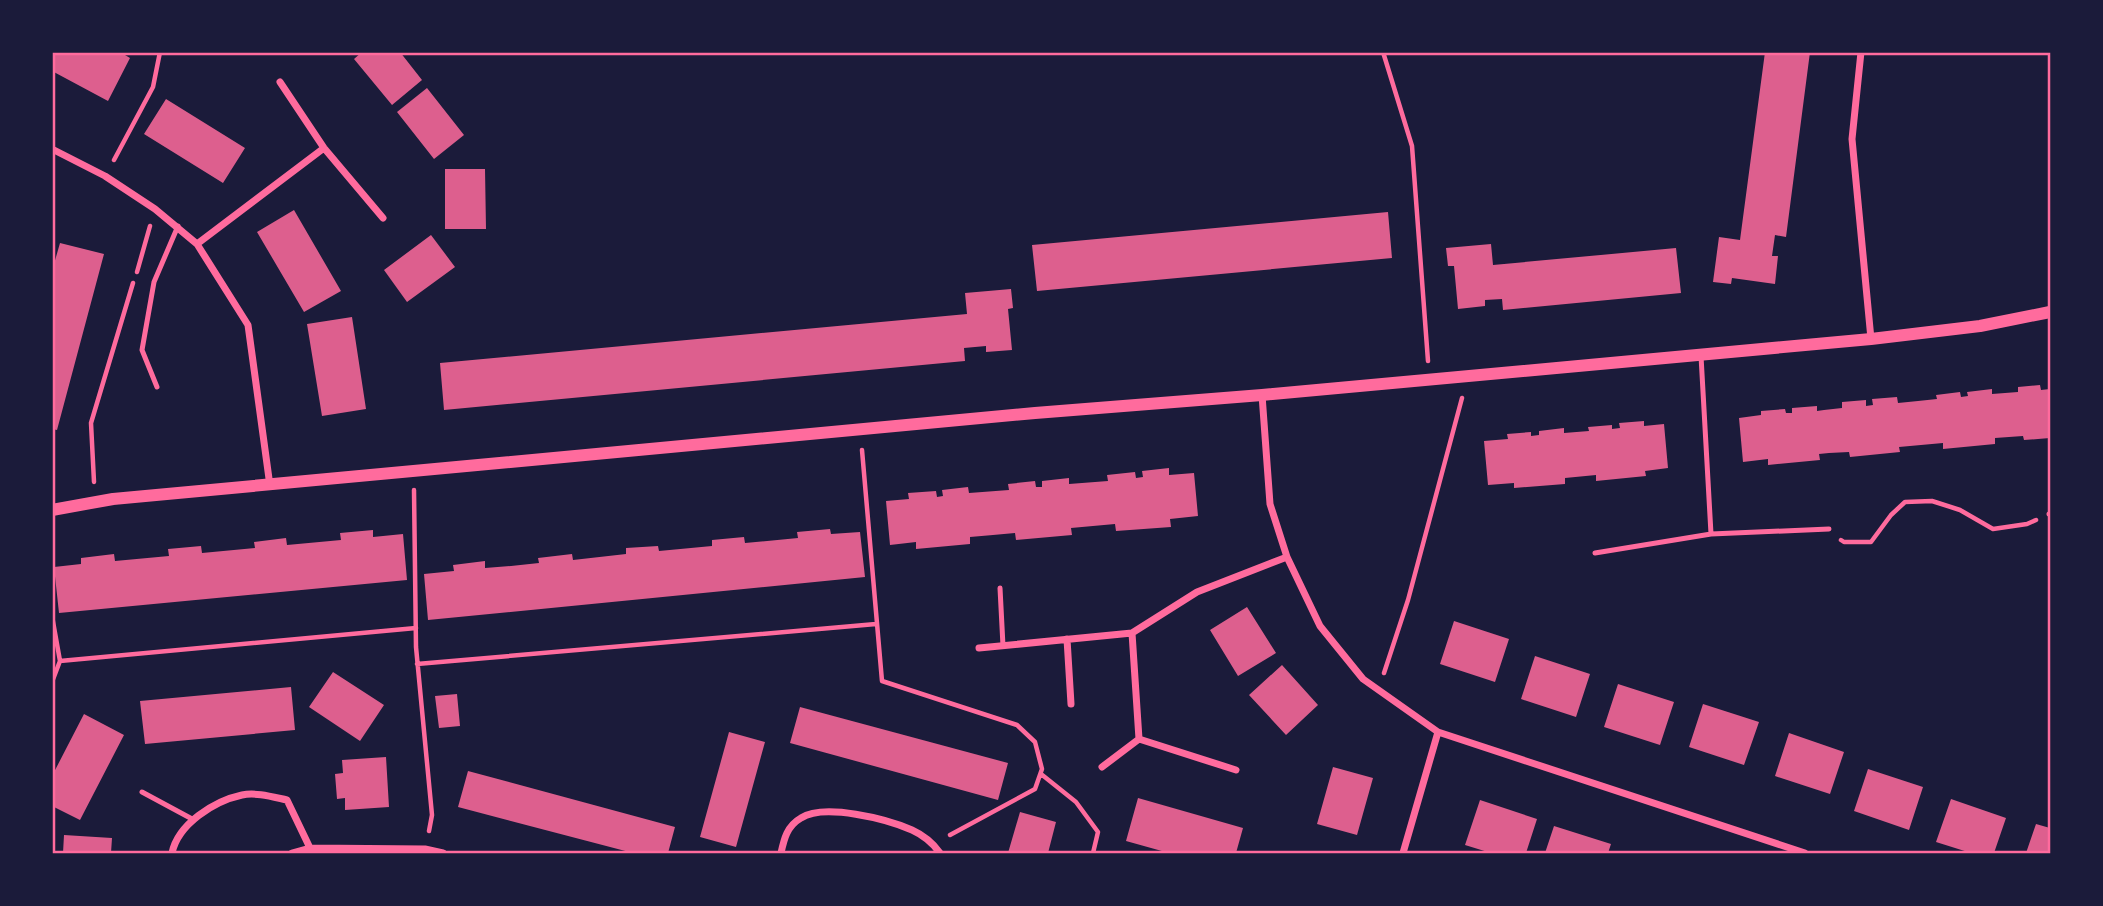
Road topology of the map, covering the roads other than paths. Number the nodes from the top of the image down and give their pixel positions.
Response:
1 (1861, 52) edge
2 (280, 82) dead end
3 (324, 148) junction
4 (52, 149) edge
5 (383, 218) dead end
6 (178, 226) junction
7 (197, 244) junction
8 (2050, 312) edge
9 (1871, 339) junction
10 (1701, 353) junction
11 (157, 387) dead end
12 (1262, 395) junction
13 (270, 486) junction
14 (52, 509) edge
15 (1829, 530) road end
16 (1711, 534) junction
17 (1595, 553) dead end
18 (1287, 557) junction
19 (1000, 589) dead end
20 (1132, 633) junction
21 (1068, 639) junction
22 (1003, 646) junction
23 (979, 648) dead end
24 (1071, 704) dead end
25 (1438, 732) junction
26 (1139, 739) junction
27 (1101, 767) dead end
28 (1236, 770) dead end
29 (142, 792) dead end
30 (194, 820) junction
31 (310, 848) junction
32 (172, 853) edge
33 (292, 853) edge
34 (443, 853) edge
35 (780, 853) edge
36 (940, 853) edge
37 (1403, 853) edge
38 (1805, 853) edge

1 - 9 street
2 - 3 street
3 - 5 street
3 - 7 street
4 - 6 street
6 - 7 street
6 - 11 lane
7 - 13 street
8 - 9 street
9 - 10 street
10 - 12 street
10 - 16 lane
12 - 13 street
12 - 18 street
13 - 14 street
15 - 16 lane
16 - 17 lane
18 - 20 street
18 - 25 street
19 - 22 lane
20 - 21 street
20 - 26 street
21 - 22 street
21 - 24 street
22 - 23 street
25 - 37 street
25 - 38 street
26 - 27 street
26 - 28 street
29 - 30 lane
30 - 31 street
30 - 32 street
31 - 33 street
31 - 34 street
35 - 36 street

